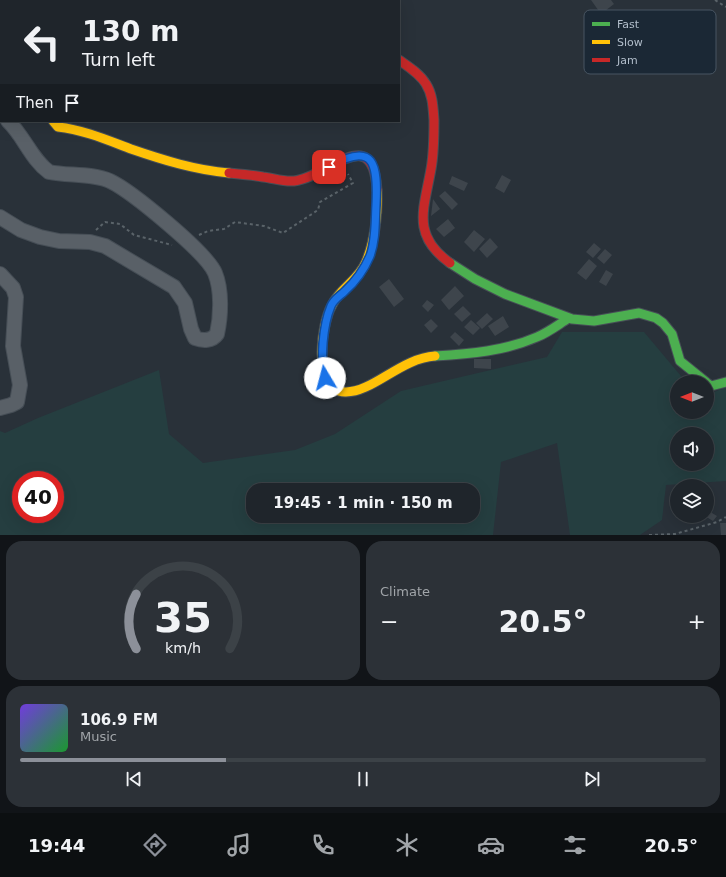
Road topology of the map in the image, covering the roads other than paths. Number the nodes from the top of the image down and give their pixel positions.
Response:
1 (400, 61) edge
2 (9, 122) edge
3 (54, 122) edge
4 (0, 217) edge
5 (0, 274) edge
6 (569, 318) junction
7 (697, 375) edge
8 (726, 382) edge
9 (714, 385) edge
10 (0, 408) edge

1 - 6 street
2 - 4 street
3 - 6 street
5 - 10 street
6 - 7 street
8 - 9 street

